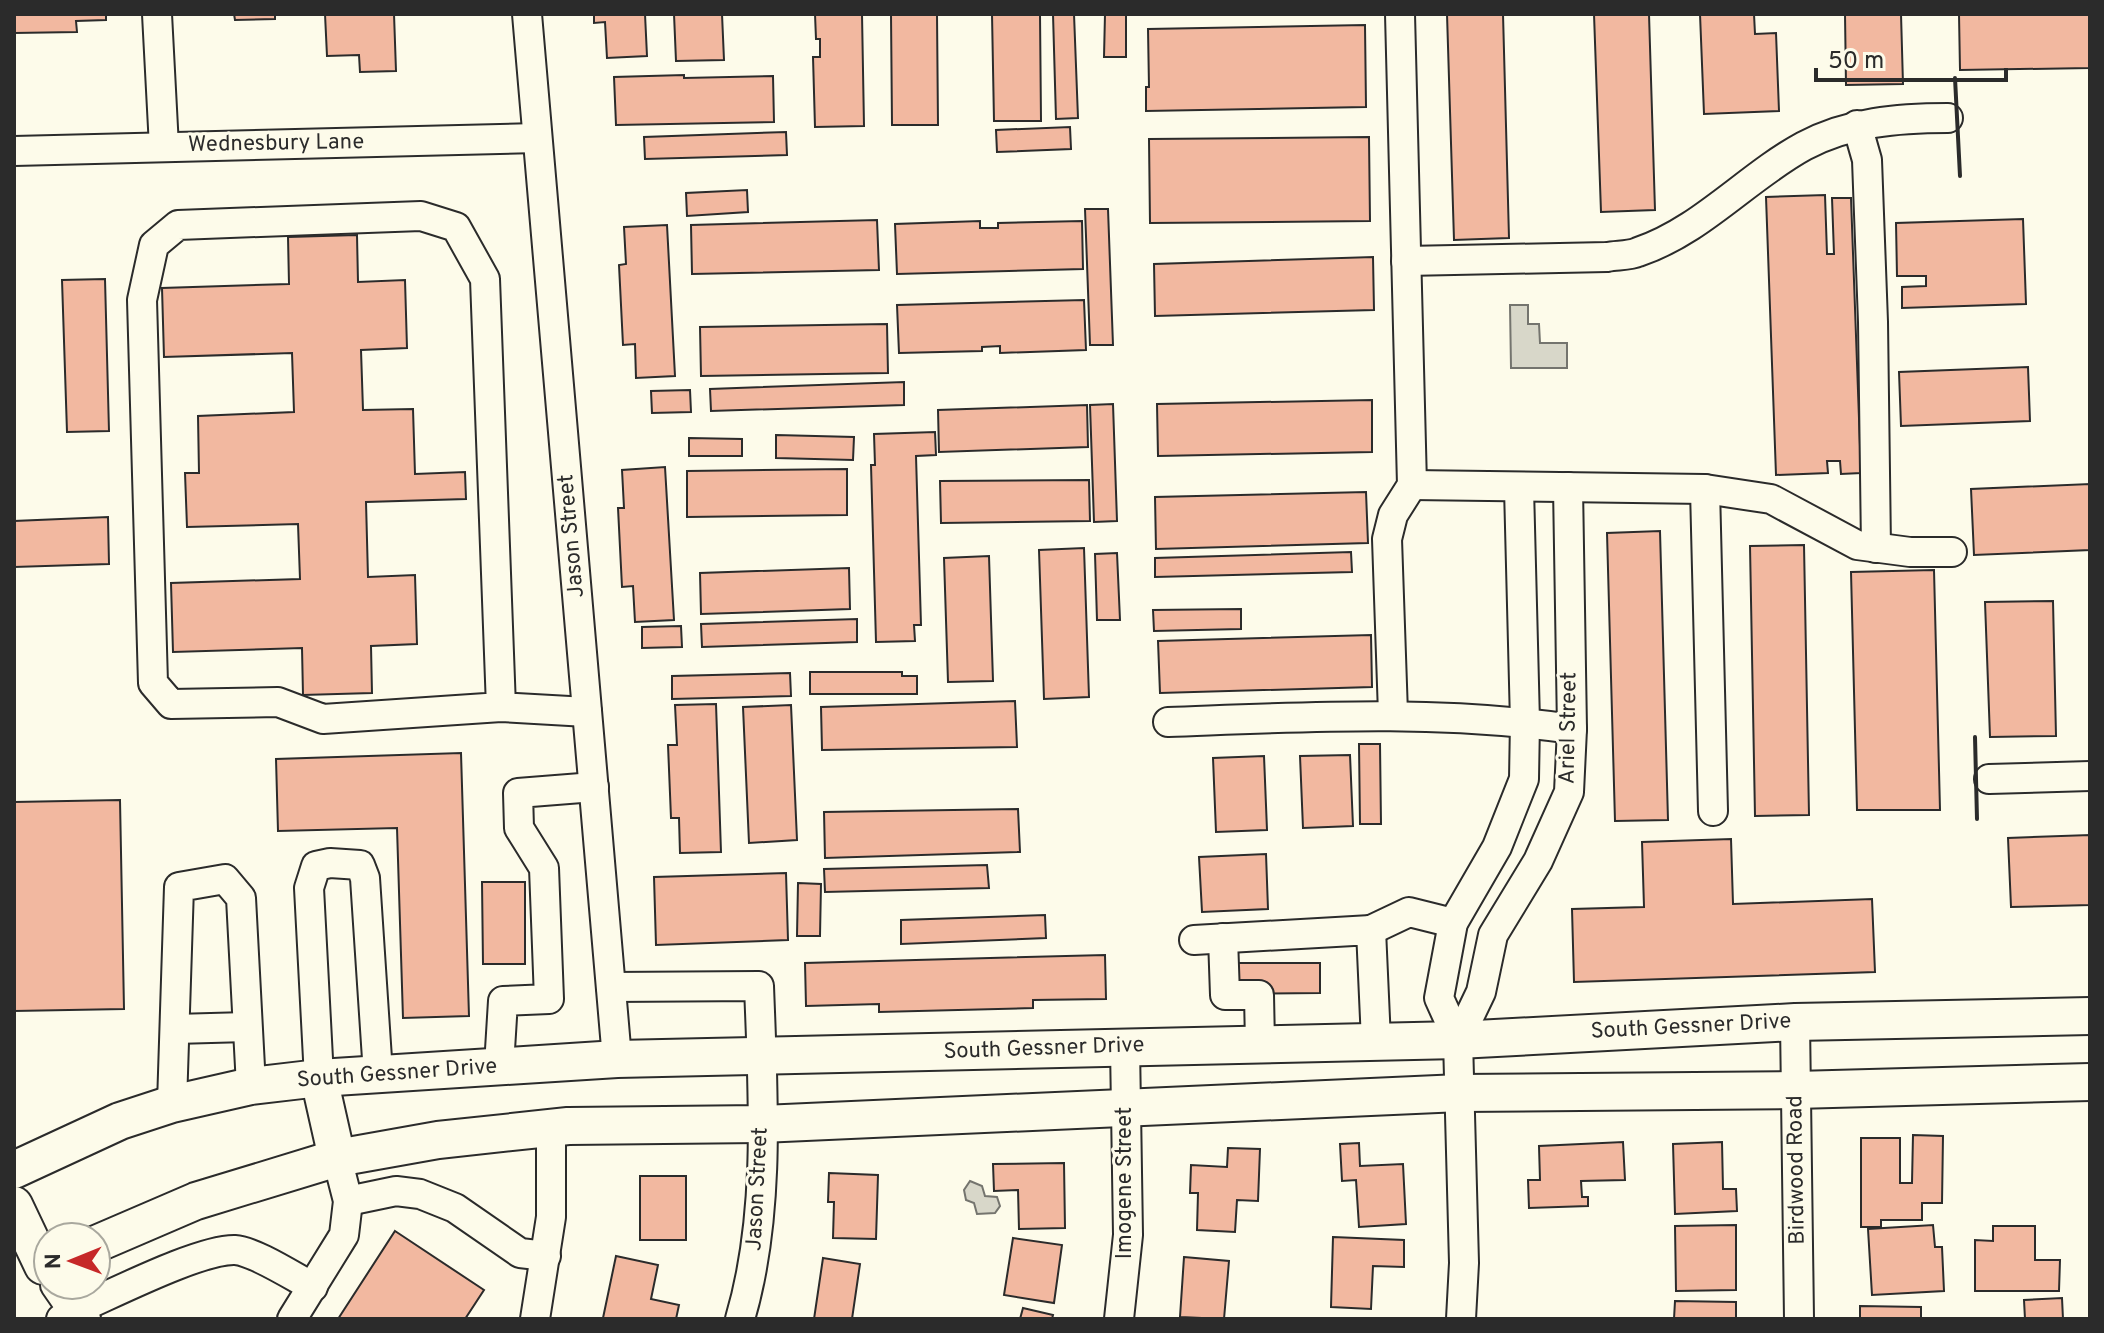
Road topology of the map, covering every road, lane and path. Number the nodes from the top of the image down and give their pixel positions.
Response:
1 (157, 14) edge
2 (527, 14) edge
3 (1400, 14) edge
4 (1948, 118) dead end
5 (1857, 125) junction
6 (537, 138) junction
7 (164, 147) junction
8 (14, 151) edge
9 (1406, 261) junction
10 (1412, 485) junction
11 (1568, 487) junction
12 (1519, 488) junction
13 (1705, 489) junction
14 (1876, 548) junction
15 (1952, 552) dead end
16 (501, 707) junction
17 (587, 712) junction
18 (1393, 714) junction
19 (1168, 722) dead end
20 (1525, 722) junction
21 (1572, 729) junction
22 (2090, 776) edge
23 (1989, 779) dead end
24 (594, 787) junction
25 (1713, 811) dead end
26 (1453, 923) junction
27 (1371, 930) junction
28 (1223, 938) junction
29 (1194, 940) dead end
30 (611, 987) junction
31 (2090, 1016) edge
32 (1795, 1022) junction
33 (247, 1027) junction
34 (175, 1029) junction
35 (1458, 1040) junction
36 (1376, 1041) junction
37 (1260, 1044) junction
38 (1125, 1046) junction
39 (762, 1056) junction
40 (617, 1059) junction
41 (499, 1066) junction
42 (378, 1074) junction
43 (319, 1078) junction
44 (2090, 1082) edge
45 (251, 1086) junction
46 (1796, 1090) junction
47 (1460, 1093) junction
48 (172, 1104) junction
49 (1125, 1108) junction
50 (761, 1124) junction
51 (551, 1128) junction
52 (337, 1158) junction
53 (14, 1170) edge
54 (348, 1201) junction
55 (14, 1205) edge
56 (112, 1237) edge
57 (32, 1249) edge
58 (546, 1256) junction
59 (313, 1287) junction
60 (73, 1316) edge
61 (292, 1319) edge
62 (535, 1319) edge
63 (740, 1319) edge
64 (1119, 1319) edge
65 (1461, 1319) edge
66 (1799, 1319) edge

1 - 7 street
2 - 6 street, Jason Street
3 - 9 street
4 - 5 street
5 - 9 street
5 - 14 street
6 - 7 street, Wednesbury Lane
6 - 17 street, Jason Street
7 - 8 street, Wednesbury Lane
9 - 10 street
10 - 12 street
10 - 18 street
11 - 12 street
11 - 13 street
11 - 21 street, Ariel Street
12 - 20 street, Ariel Street
13 - 14 street
13 - 25 street
14 - 15 street
16 - 16 street
16 - 17 street
17 - 24 street, Jason Street
18 - 19 street
18 - 20 street
20 - 21 street
20 - 26 street, Ariel Street
21 - 35 street, Ariel Street
22 - 23 street
24 - 30 street, Jason Street
24 - 41 street
26 - 27 street
26 - 35 street, Ariel Street
27 - 28 street
27 - 36 street
28 - 29 street
28 - 37 street
30 - 39 street, Jason Street
30 - 40 street, Jason Street
31 - 32 main road, South Gessner Drive
32 - 35 main road, South Gessner Drive
32 - 46 street, Birdwood Road
33 - 34 street
33 - 34 street
33 - 45 street
34 - 48 street
35 - 36 main road, South Gessner Drive
35 - 47 street, Ariel Street
36 - 37 main road, South Gessner Drive
37 - 38 main road, South Gessner Drive
38 - 39 main road, South Gessner Drive
38 - 49 street, Imogene Street
39 - 40 main road, South Gessner Drive
39 - 50 street, Jason Street
40 - 41 main road, South Gessner Drive
41 - 42 main road, South Gessner Drive
42 - 43 main road, South Gessner Drive
42 - 43 street
43 - 45 main road, South Gessner Drive
43 - 52 main road
44 - 46 main road
45 - 48 main road, South Gessner Drive
46 - 47 main road
46 - 66 street, Birdwood Road
47 - 49 main road
47 - 65 street, Ariel Street
48 - 53 main road, South Gessner Drive
49 - 50 main road
49 - 64 street, Imogene Street
50 - 51 main road
50 - 63 street, Jason Street
51 - 52 main road
51 - 58 street
52 - 54 street
52 - 56 main road
54 - 58 street
54 - 59 street
55 - 57 main road
58 - 62 street
59 - 60 street
59 - 61 street

